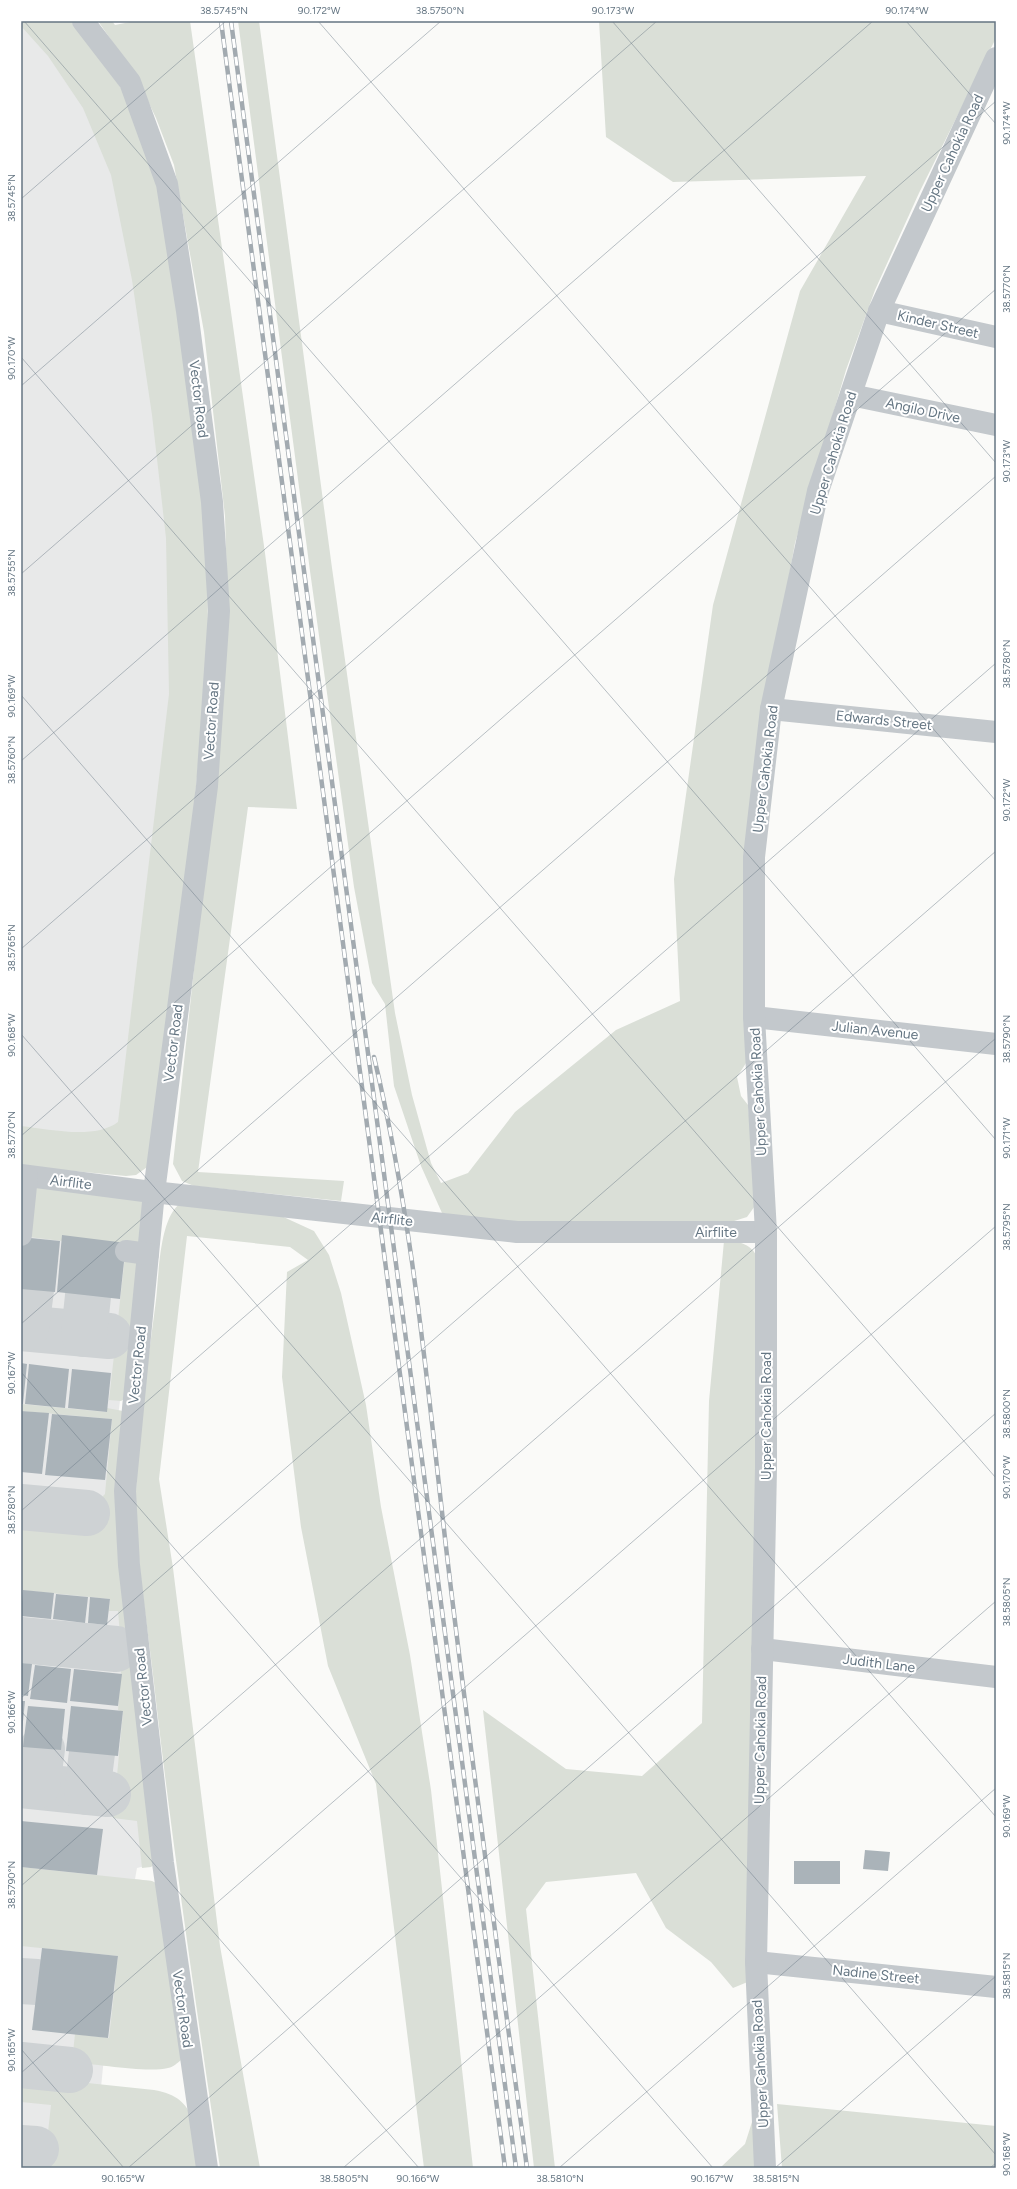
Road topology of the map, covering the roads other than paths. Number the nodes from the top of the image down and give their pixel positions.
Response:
1 (83, 21) edge
2 (996, 58) edge
3 (879, 311) junction
4 (996, 337) edge
5 (851, 395) junction
6 (996, 425) edge
7 (771, 709) junction
8 (996, 732) edge
9 (754, 1017) junction
10 (996, 1044) edge
11 (24, 1176) edge
12 (154, 1192) junction
13 (766, 1232) junction
14 (21, 1235) edge
15 (126, 1251) dead end
16 (148, 1254) junction
17 (762, 1649) junction
18 (996, 1677) edge
19 (756, 1962) junction
20 (996, 1987) edge
21 (208, 2168) edge
22 (765, 2168) edge

1 - 12 street, Vector Road
2 - 3 street, Upper Cahokia Road
3 - 4 street, Kinder Street
3 - 5 street, Upper Cahokia Road
5 - 6 street, Angilo Drive
5 - 7 street, Upper Cahokia Road
7 - 8 street, Edwards Street
7 - 9 street, Upper Cahokia Road
9 - 10 street, Julian Avenue
9 - 13 street, Upper Cahokia Road
11 - 12 street, Airflite
11 - 14 street
12 - 13 street, Airflite
12 - 16 street, Vector Road
13 - 17 street, Upper Cahokia Road
15 - 16 street
16 - 21 street, Vector Road
17 - 18 street, Judith Lane
17 - 19 street, Upper Cahokia Road
19 - 20 street, Nadine Street
19 - 22 street, Upper Cahokia Road

